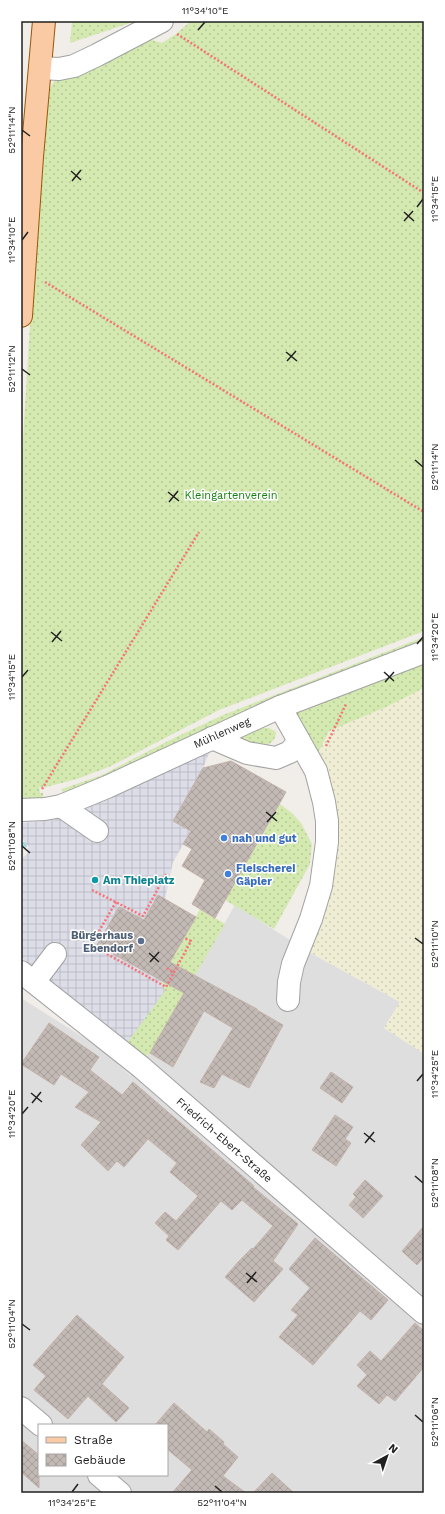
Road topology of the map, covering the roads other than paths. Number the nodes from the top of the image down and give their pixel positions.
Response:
1 (44, 21) edge
2 (161, 22) edge
3 (40, 68) junction
4 (21, 316) edge
5 (424, 652) edge
6 (280, 707) junction
7 (212, 738) junction
8 (299, 741) junction
9 (61, 806) junction
10 (21, 810) edge
11 (96, 831) dead end
12 (55, 954) dead end
13 (27, 977) edge
14 (288, 1000) dead end
15 (424, 1313) edge
16 (21, 1408) edge
17 (40, 1424) edge
18 (100, 1476) edge
19 (120, 1493) edge

1 - 3 main road
2 - 3 street
3 - 4 main road
5 - 6 street, Mühlenweg
6 - 7 street, Mühlenweg
6 - 8 street
7 - 8 street
7 - 9 street, Mühlenweg
8 - 14 street
9 - 10 street, Mühlenweg
9 - 11 street
12 - 13 street
13 - 15 street, Friedrich-Ebert-Straße
16 - 17 street
18 - 19 street

